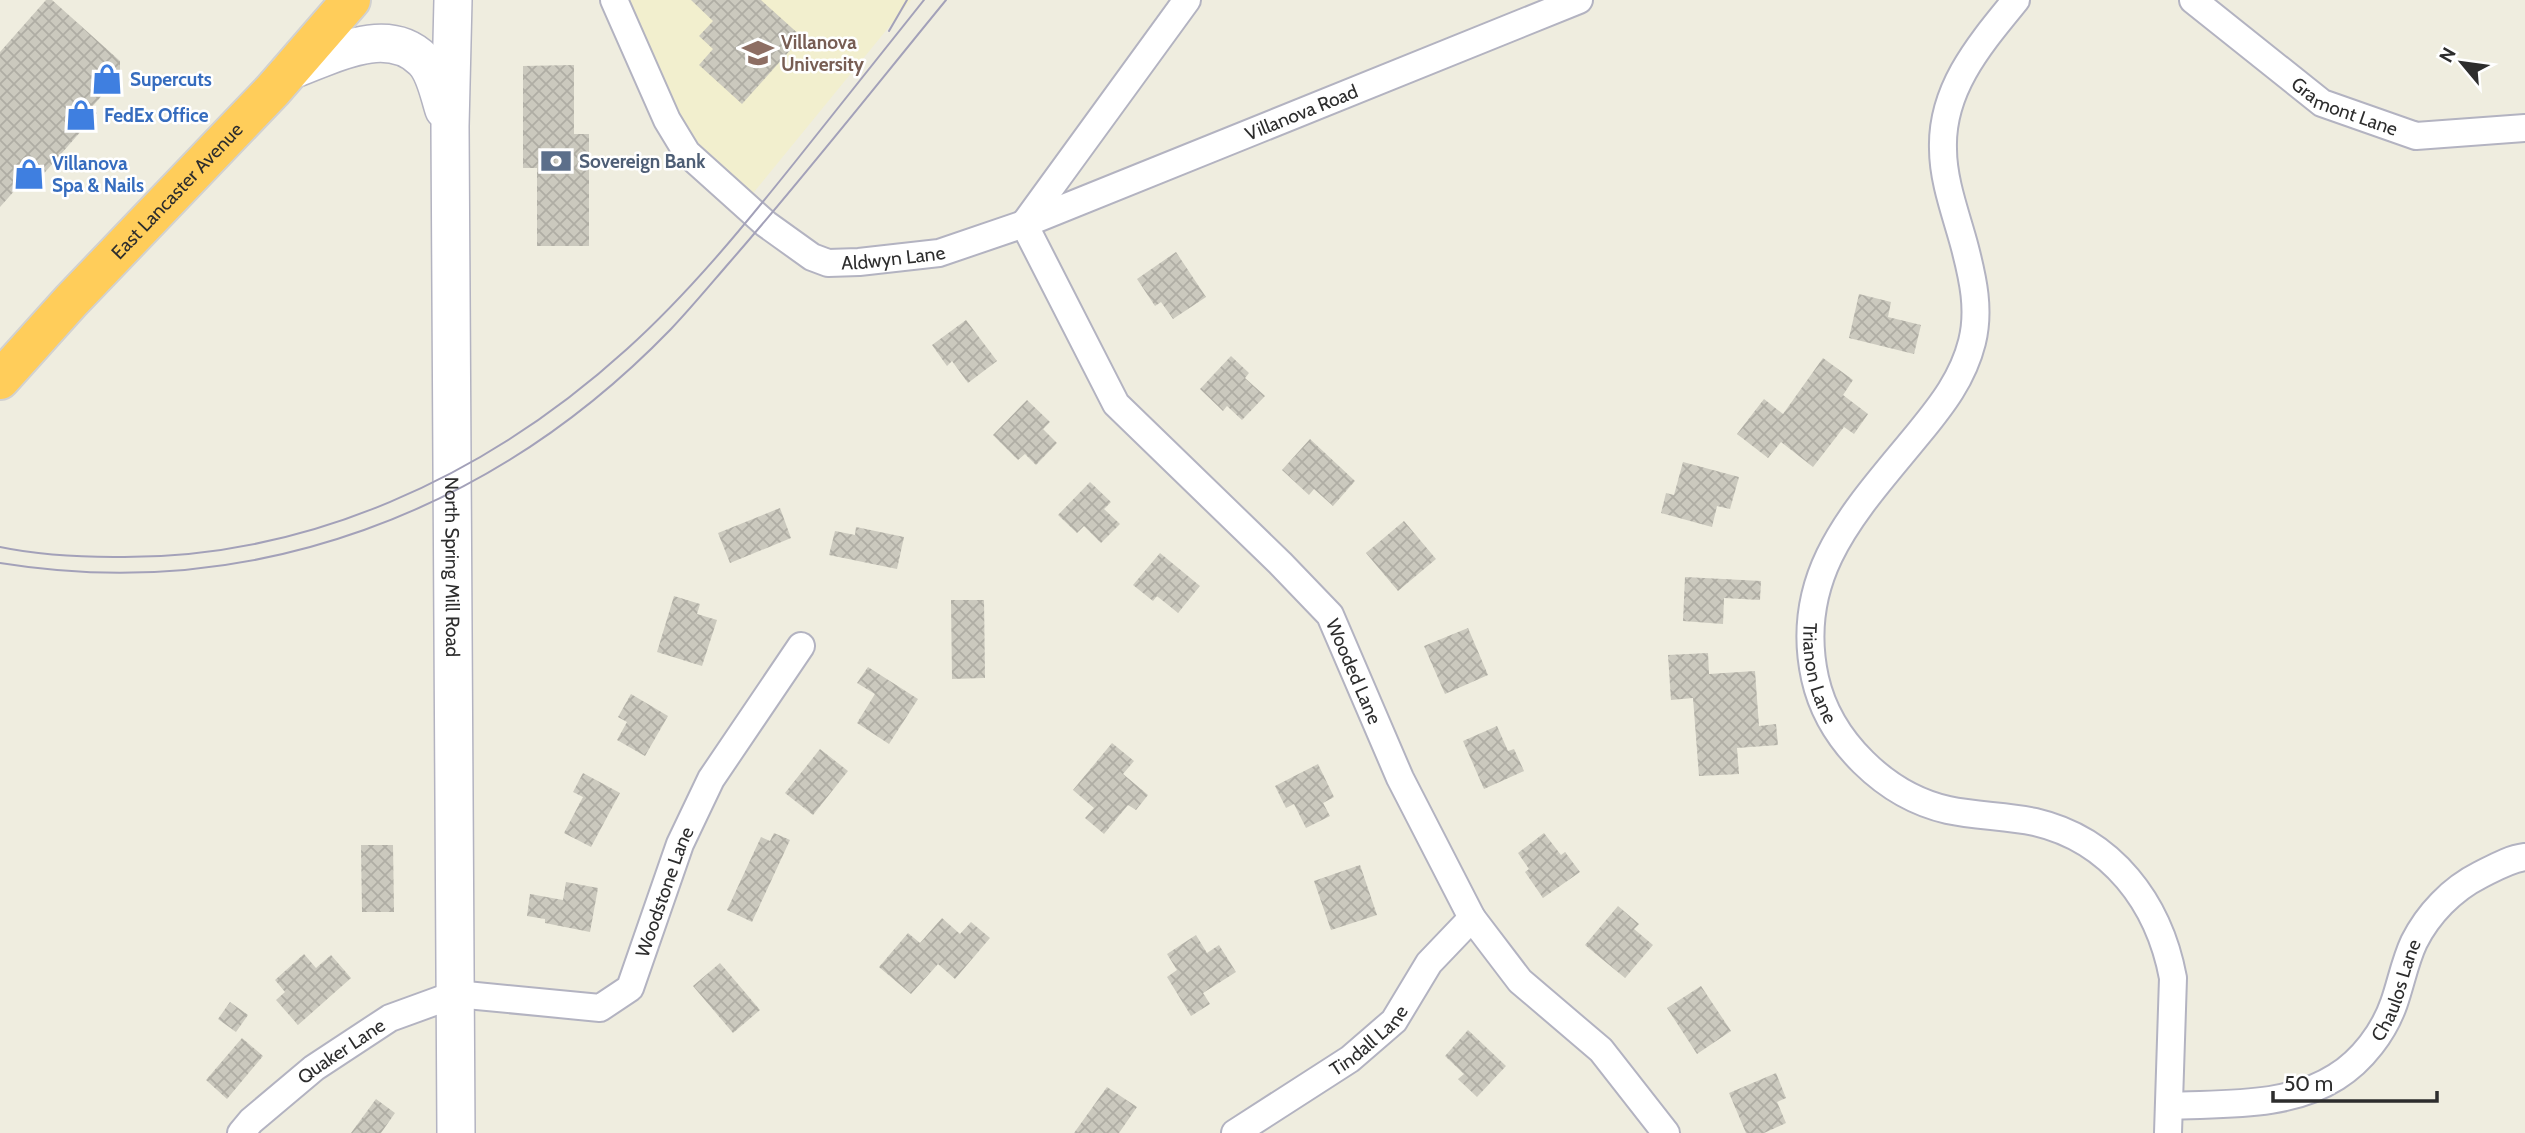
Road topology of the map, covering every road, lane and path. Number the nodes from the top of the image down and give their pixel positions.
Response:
1 (351, 0) edge
2 (453, 0) edge
3 (614, 0) edge
4 (1187, 0) edge
5 (1579, 0) edge
6 (2016, 0) edge
7 (2193, 0) edge
8 (289, 71) junction
9 (450, 126) junction
10 (2525, 128) edge
11 (1024, 224) junction
12 (0, 380) edge
13 (801, 646) dead end
14 (2525, 857) edge
15 (1472, 918) junction
16 (456, 994) junction
17 (2169, 1106) junction
18 (241, 1133) edge
19 (456, 1133) edge
20 (1234, 1133) edge
21 (1666, 1133) edge
22 (2168, 1133) edge

1 - 8 highway, East Lancaster Avenue
2 - 9 main road, North Spring Mill Road
3 - 11 street, Aldwyn Lane
4 - 11 street
5 - 11 street, Villanova Road
6 - 17 street, Trianon Lane
7 - 10 street, Gramont Lane
8 - 9 main road
8 - 12 highway, East Lancaster Avenue
9 - 16 main road, North Spring Mill Road
11 - 15 street, Wooded Lane
13 - 16 street, Woodstone Lane
14 - 17 street, Chaulos Lane
15 - 20 street, Tindall Lane
15 - 21 street, Wooded Lane
16 - 18 street, Quaker Lane
16 - 19 main road, North Spring Mill Road
17 - 22 street, Trianon Lane

